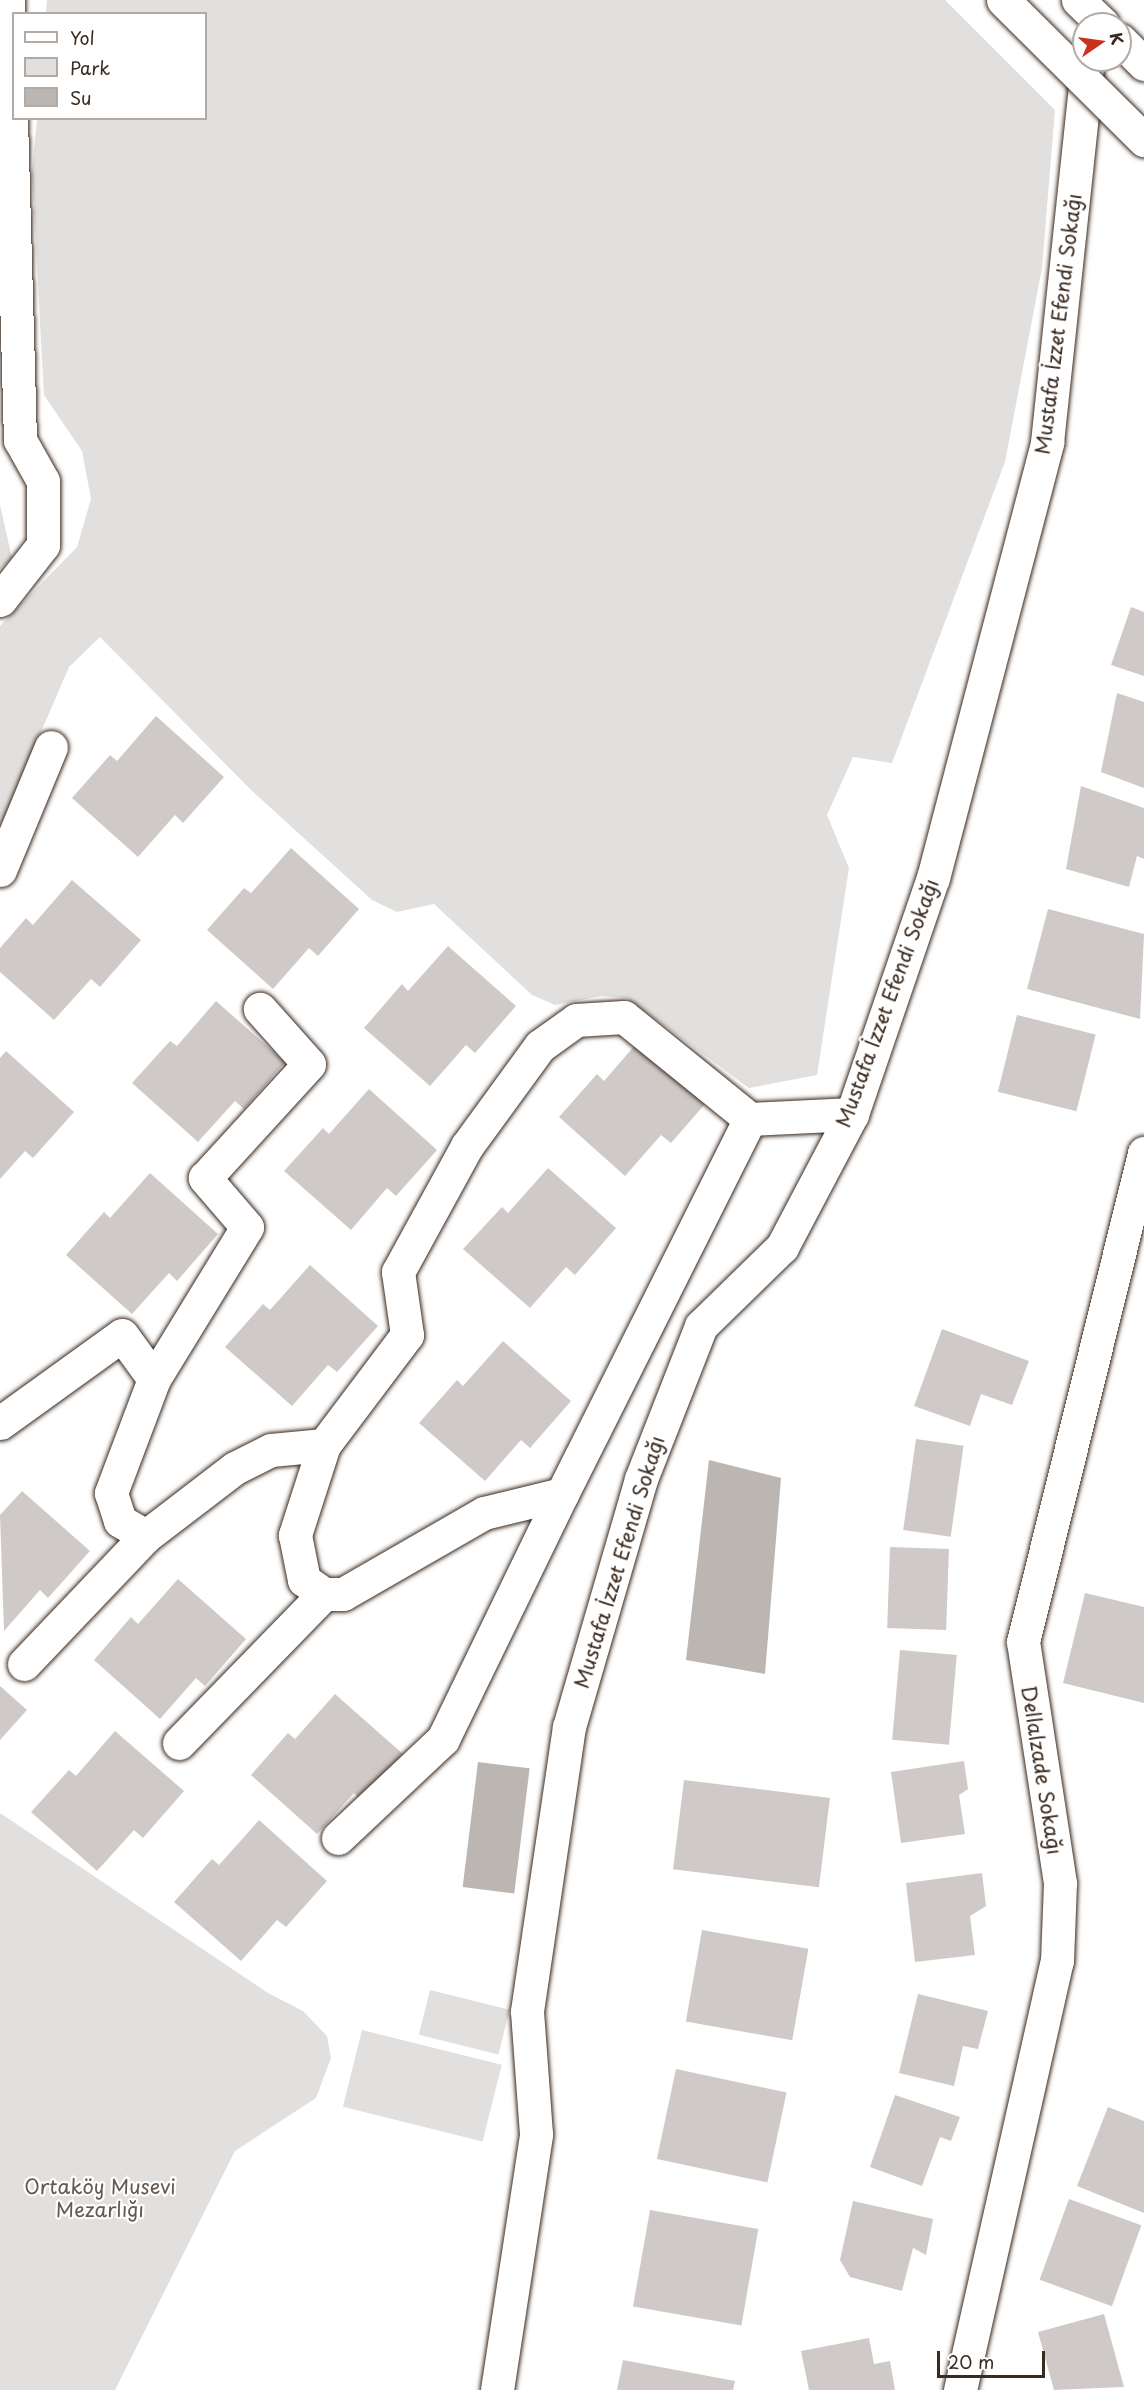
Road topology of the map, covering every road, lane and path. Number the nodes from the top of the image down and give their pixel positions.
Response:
1 (8, 0) edge
2 (1003, 0) edge
3 (1078, 0) edge
4 (1090, 12) edge
5 (1132, 52) edge
6 (1144, 64) edge
7 (1087, 72) edge
8 (1144, 140) edge
9 (0, 600) edge
10 (51, 747) dead end
11 (0, 870) edge
12 (260, 1009) dead end
13 (852, 1114) junction
14 (750, 1119) junction
15 (1144, 1153) edge
16 (154, 1379) junction
17 (0, 1423) edge
18 (324, 1444) junction
19 (562, 1494) junction
20 (146, 1536) junction
21 (324, 1594) junction
22 (24, 1664) dead end
23 (179, 1743) dead end
24 (338, 1838) dead end
25 (966, 2381) edge
26 (497, 2390) edge

1 - 9 main road
2 - 8 main road, bridge
3 - 4 main road, bridge
5 - 6 main road
7 - 13 main road, Mustafa İzzet Efendi Sokağı
10 - 11 main road
12 - 16 main road
13 - 14 main road
13 - 26 main road, Mustafa İzzet Efendi Sokağı
14 - 18 main road
14 - 19 main road
15 - 25 main road, Dellalzade Sokağı
16 - 17 main road
16 - 20 main road
18 - 20 main road
18 - 21 main road
19 - 21 main road
19 - 24 main road
20 - 22 main road
21 - 23 main road

